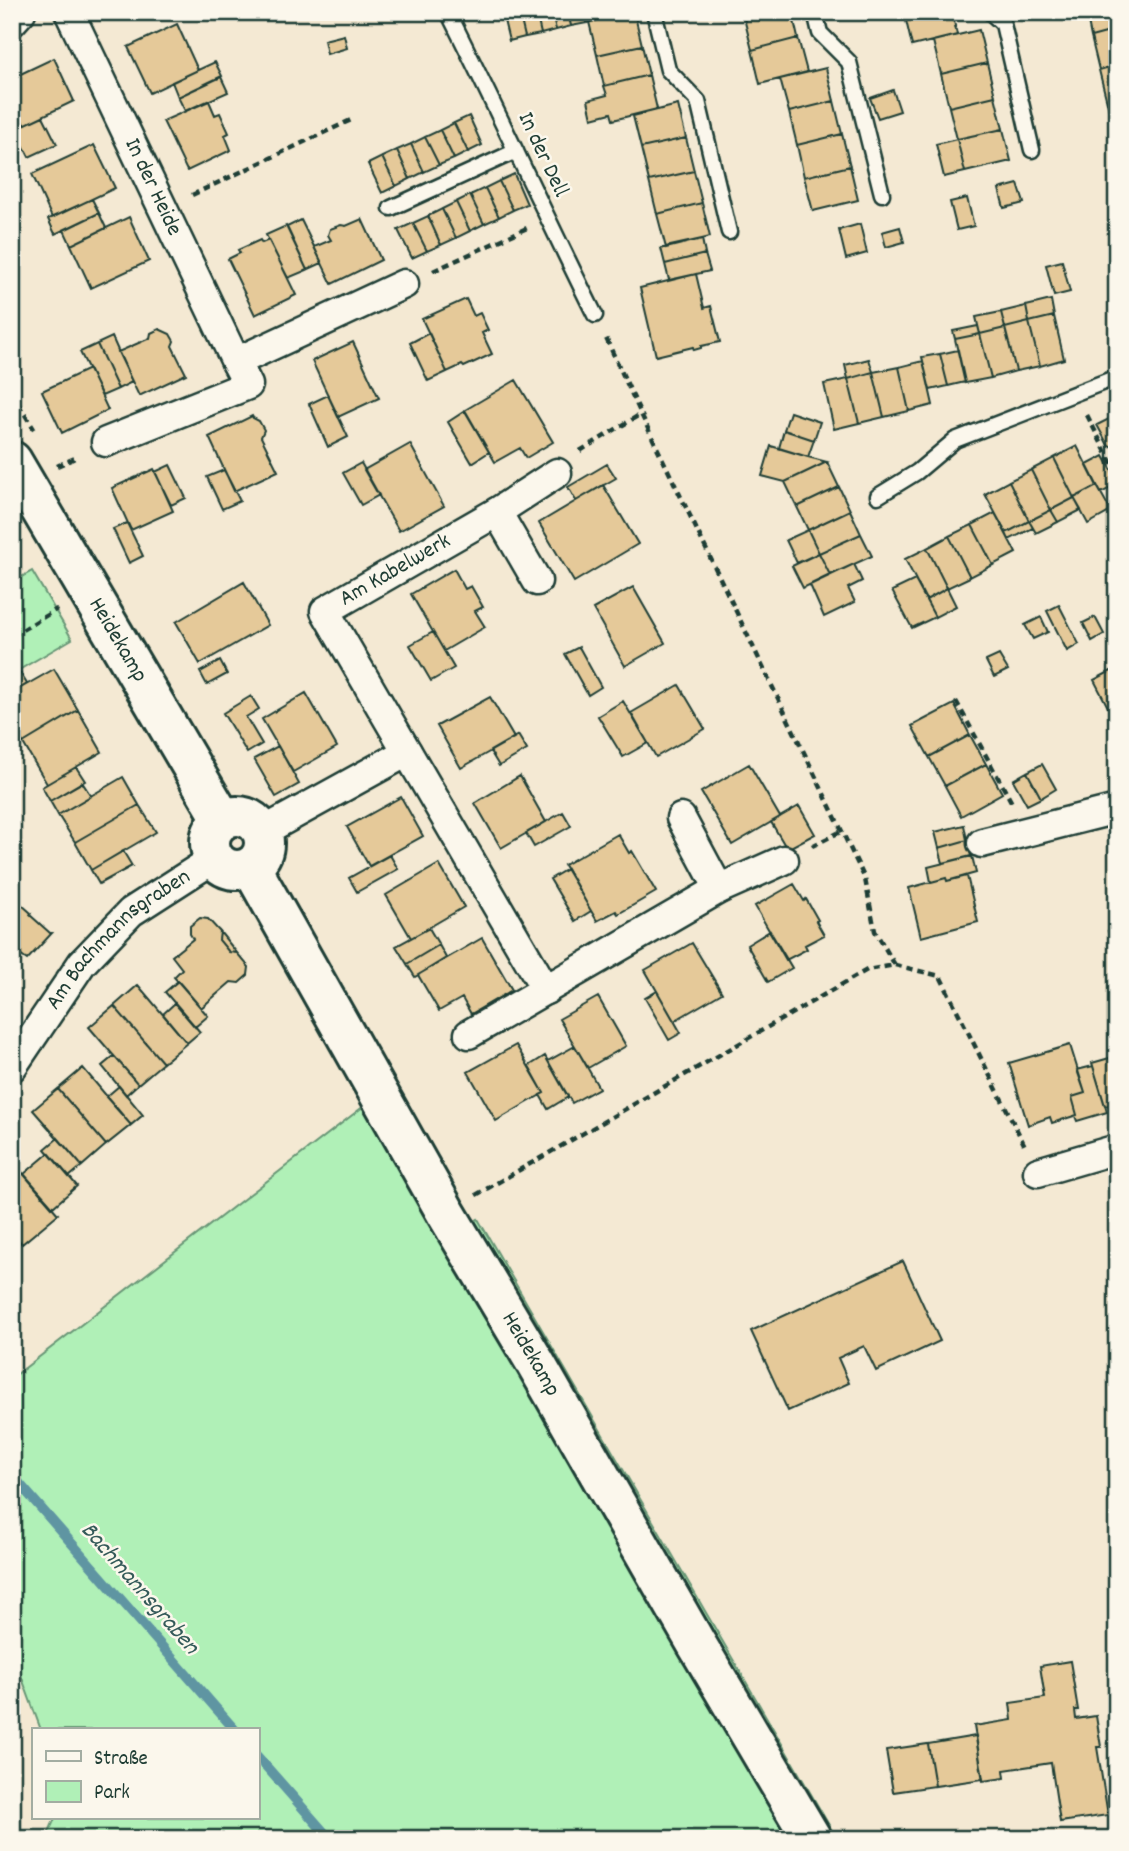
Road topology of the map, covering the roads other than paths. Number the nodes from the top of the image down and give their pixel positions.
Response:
1 (21, 12) edge
2 (69, 12) edge
3 (448, 12) edge
4 (654, 12) edge
5 (815, 12) edge
6 (990, 12) edge
7 (12, 22) edge
8 (1032, 150) dead end
9 (516, 151) junction
10 (882, 194) dead end
11 (391, 208) dead end
12 (729, 232) dead end
13 (404, 284) road end
14 (596, 316) road end
15 (236, 362) junction
16 (1117, 377) edge
17 (106, 442) dead end
18 (12, 461) edge
19 (557, 473) road end
20 (878, 496) dead end
21 (497, 512) junction
22 (537, 581) dead end
23 (407, 752) junction
24 (1117, 809) edge
25 (681, 818) dead end
26 (223, 820) junction
27 (262, 832) junction
28 (982, 843) dead end
29 (784, 860) dead end
30 (233, 863) junction
31 (719, 889) junction
32 (545, 990) junction
33 (469, 1034) dead end
34 (12, 1067) edge
35 (1117, 1149) edge
36 (1038, 1172) road end
37 (813, 1839) edge

1 - 7 street
2 - 15 street, In der Heide
3 - 9 lane, In der Dell
4 - 12 lane
5 - 10 lane
6 - 8 lane
9 - 11 lane
9 - 14 lane, In der Dell
13 - 15 street
15 - 17 street, In der Heide
16 - 20 lane
18 - 26 street, Heidekamp
19 - 21 street, Am Kabelwerk
21 - 22 street
21 - 23 street, Am Kabelwerk
23 - 27 street
23 - 32 street, Am Kabelwerk
24 - 28 street
25 - 31 street
26 - 27 street
26 - 30 street
27 - 30 street
29 - 31 street
30 - 34 street, Am Bachmannsgraben
30 - 37 street, Heidekamp
31 - 32 street
32 - 33 street
35 - 36 street

